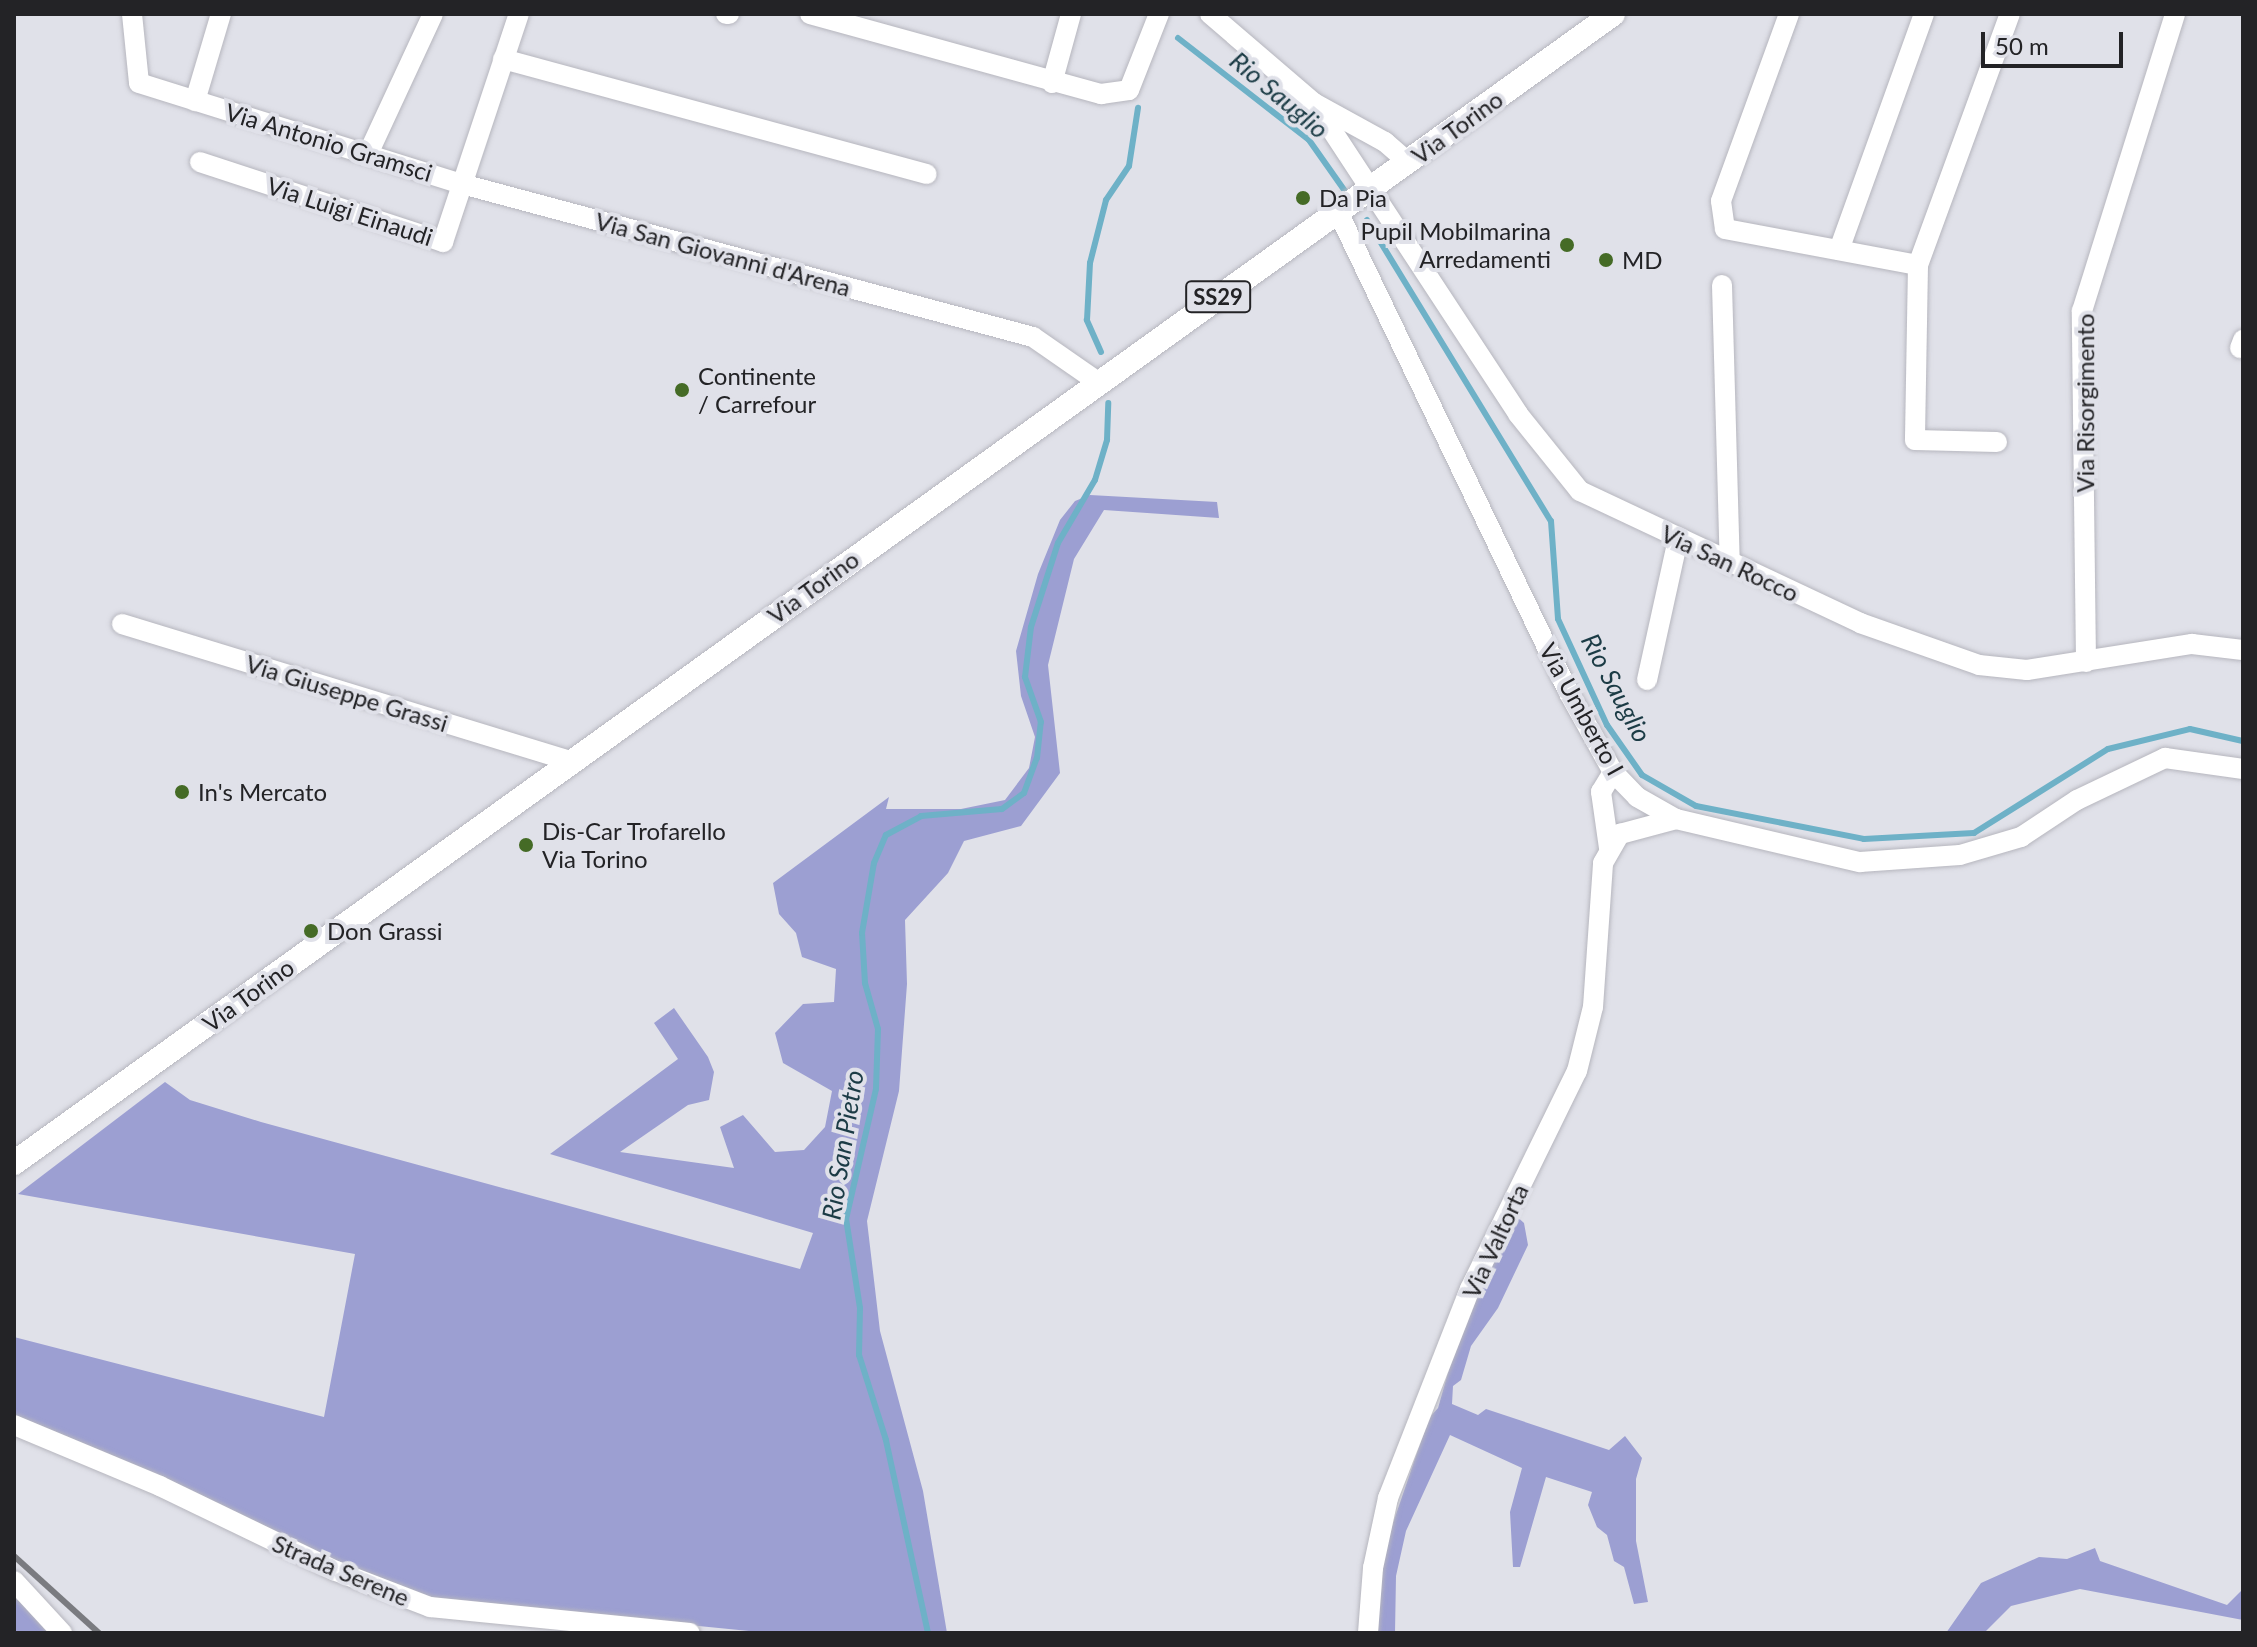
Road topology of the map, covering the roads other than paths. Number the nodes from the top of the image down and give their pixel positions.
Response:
1 (132, 14) edge
2 (221, 14) edge
3 (433, 14) edge
4 (519, 14) edge
5 (810, 14) edge
6 (1071, 14) edge
7 (1159, 14) edge
8 (1210, 14) edge
9 (1613, 14) edge
10 (1789, 14) edge
11 (1924, 14) edge
12 (2010, 14) edge
13 (2175, 14) edge
14 (503, 59) junction
15 (1052, 83) junction
16 (195, 101) junction
17 (1314, 103) junction
18 (368, 154) junction
19 (200, 162) dead end
20 (1408, 162) junction
21 (927, 174) dead end
22 (462, 184) junction
23 (1370, 189) junction
24 (1338, 212) junction
25 (1839, 250) junction
26 (1918, 265) junction
27 (1722, 285) dead end
28 (1098, 382) junction
29 (1997, 442) dead end
30 (1678, 539) junction
31 (1730, 564) junction
32 (122, 624) dead end
33 (2243, 650) edge
34 (2086, 662) junction
35 (1647, 680) dead end
36 (571, 761) junction
37 (2243, 769) edge
38 (1613, 772) junction
39 (1676, 819) junction
40 (1609, 848) junction
41 (14, 1163) edge
42 (14, 1425) edge
43 (14, 1581) edge
44 (639, 1631) edge
45 (62, 1633) edge
46 (690, 1633) edge
47 (1368, 1633) edge

1 - 16 street, Via Antonio Gramsci
2 - 16 street, Via Antonio Gramsci
3 - 18 street
4 - 14 street
5 - 15 street
6 - 15 street
7 - 15 street
8 - 17 street
9 - 20 main road, Via Torino / SS29
10 - 25 street
11 - 25 street
12 - 26 street
13 - 34 street, Via Risorgimento
14 - 21 street
14 - 22 street
16 - 18 street, Via Antonio Gramsci
17 - 20 street
17 - 23 street, Via San Rocco
18 - 22 street, Via Antonio Gramsci
19 - 22 street, Via Luigi Einaudi
20 - 23 main road, Via Torino / SS29
22 - 28 street, Via San Giovanni d'Arena
23 - 24 main road, Via Torino / SS29
23 - 30 street, Via San Rocco
24 - 28 main road, Via Torino / SS29
24 - 38 street, Via Umberto I
25 - 26 street
26 - 29 street
27 - 31 street
28 - 36 main road, Via Torino / SS29
30 - 31 street, Via San Rocco
30 - 35 street
31 - 34 street, Via San Rocco
32 - 36 street, Via Giuseppe Grassi
33 - 34 street, Via San Rocco
36 - 41 main road, Via Torino / SS29
37 - 39 street, Via Umberto I
38 - 39 street, Via Umberto I
38 - 40 street, Via Valtorta
39 - 40 street
40 - 47 street, Via Valtorta
42 - 44 street, Strada Serene
43 - 45 street
44 - 46 street, Strada Serene

